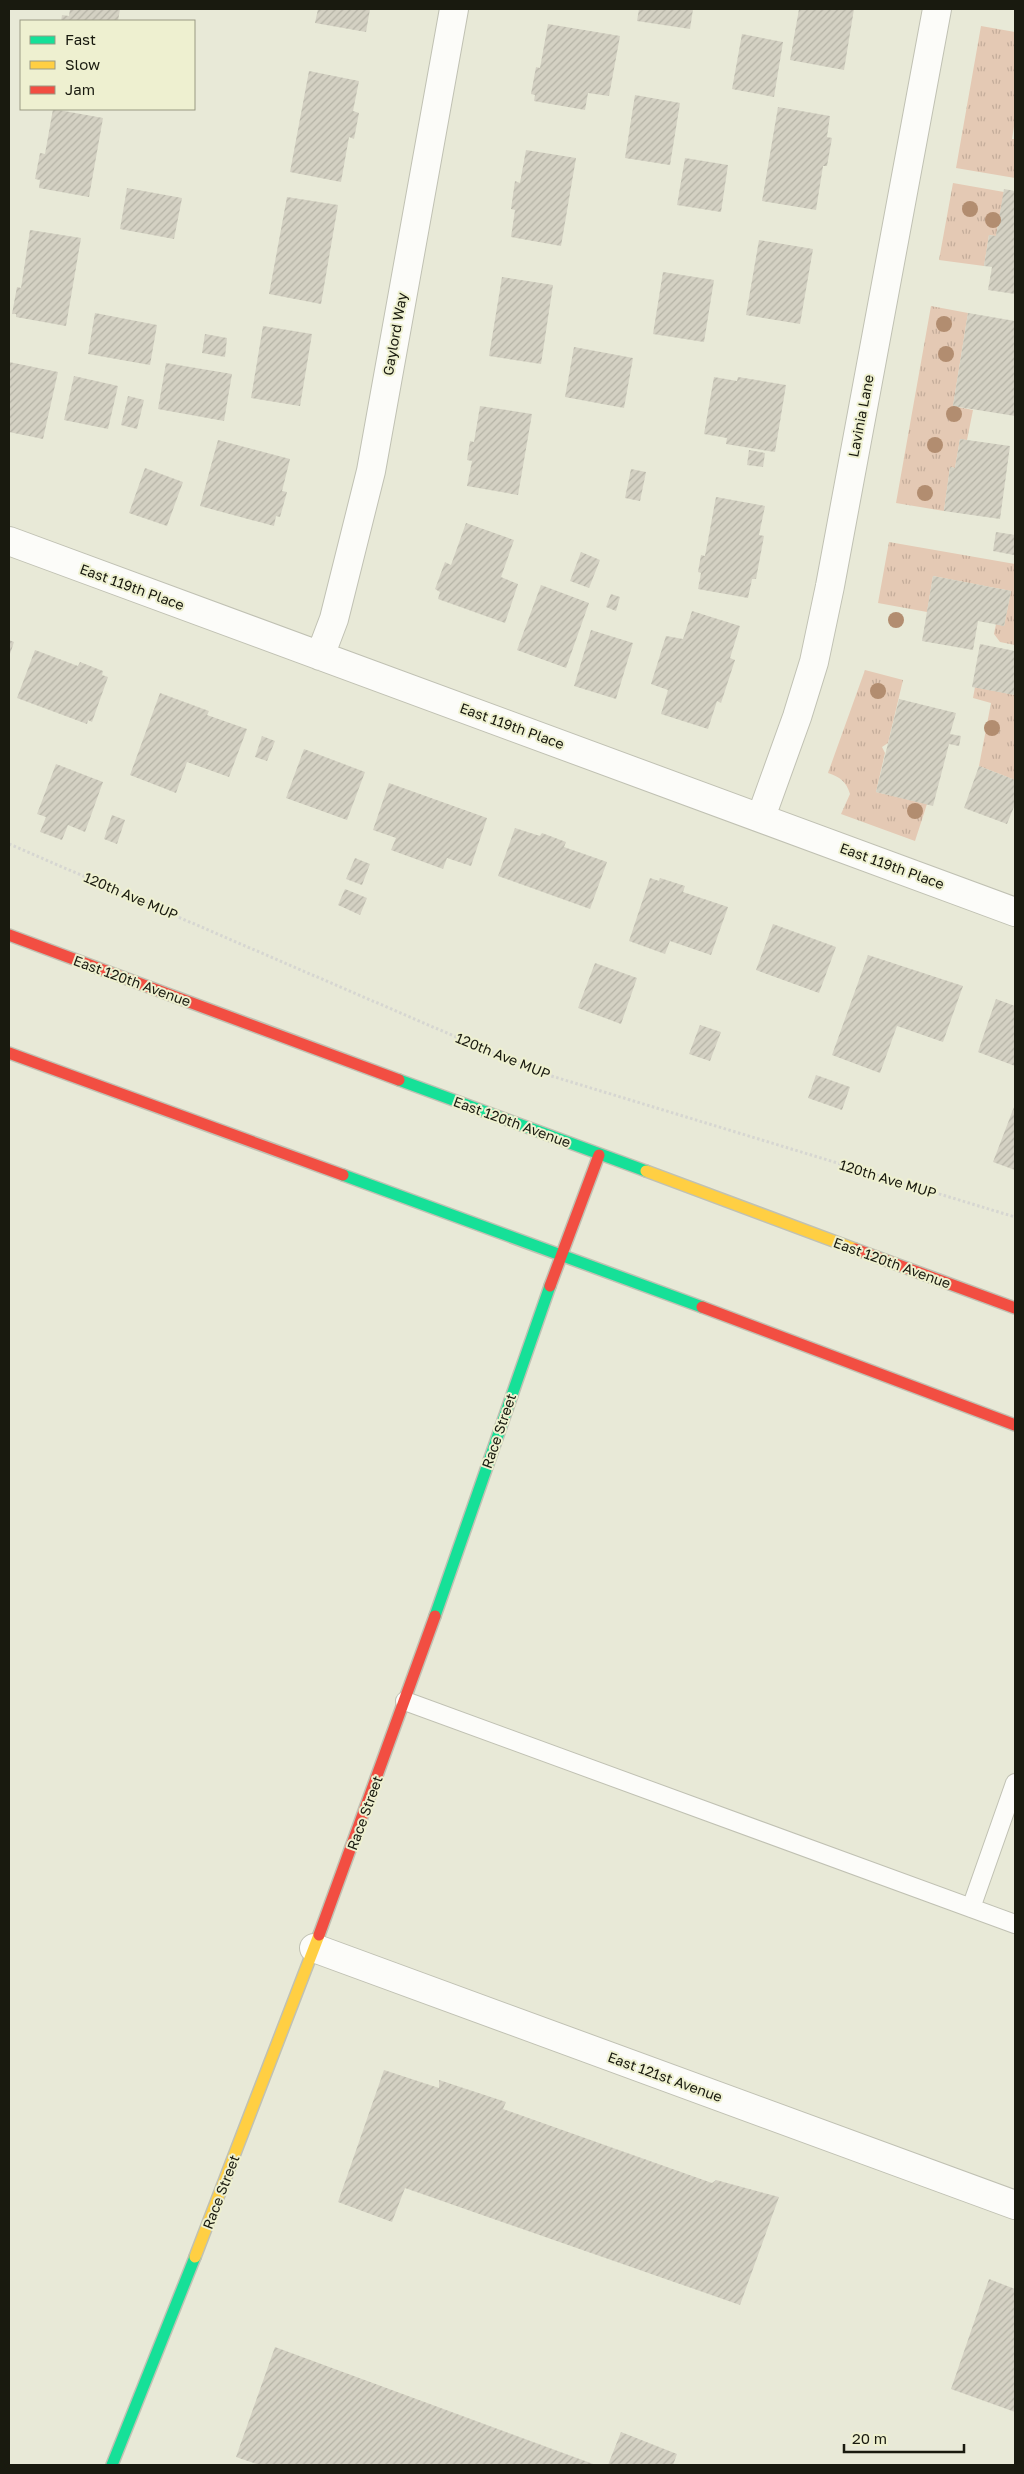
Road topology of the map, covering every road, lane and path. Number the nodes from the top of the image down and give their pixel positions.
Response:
1 (454, 9) edge
2 (937, 9) edge
3 (9, 541) edge
4 (320, 656) junction
5 (761, 817) junction
6 (9, 844) edge
7 (1015, 912) edge
8 (9, 935) edge
9 (9, 1053) edge
10 (599, 1155) junction
11 (1015, 1217) edge
12 (562, 1255) junction
13 (1015, 1308) edge
14 (1015, 1425) edge
15 (405, 1701) junction
16 (1015, 1783) edge
17 (1010, 1817) edge
18 (970, 1908) junction
19 (1015, 1924) edge
20 (314, 1948) junction
21 (1015, 2205) edge
22 (112, 2465) edge

1 - 4 street, Gaylord Way
2 - 5 street, Lavinia Lane
3 - 4 street, East 119th Place
4 - 5 street, East 119th Place
5 - 7 street, East 119th Place
6 - 11 path, 120th Ave MUP
8 - 10 main road, East 120th Avenue
9 - 12 main road
10 - 12 main road, Race Street
10 - 13 main road, East 120th Avenue
12 - 14 main road
12 - 15 main road, Race Street
15 - 18 lane
15 - 20 main road, Race Street
16 - 17 lane
17 - 18 lane
18 - 19 lane
20 - 21 street, East 121st Avenue
20 - 22 main road, Race Street

